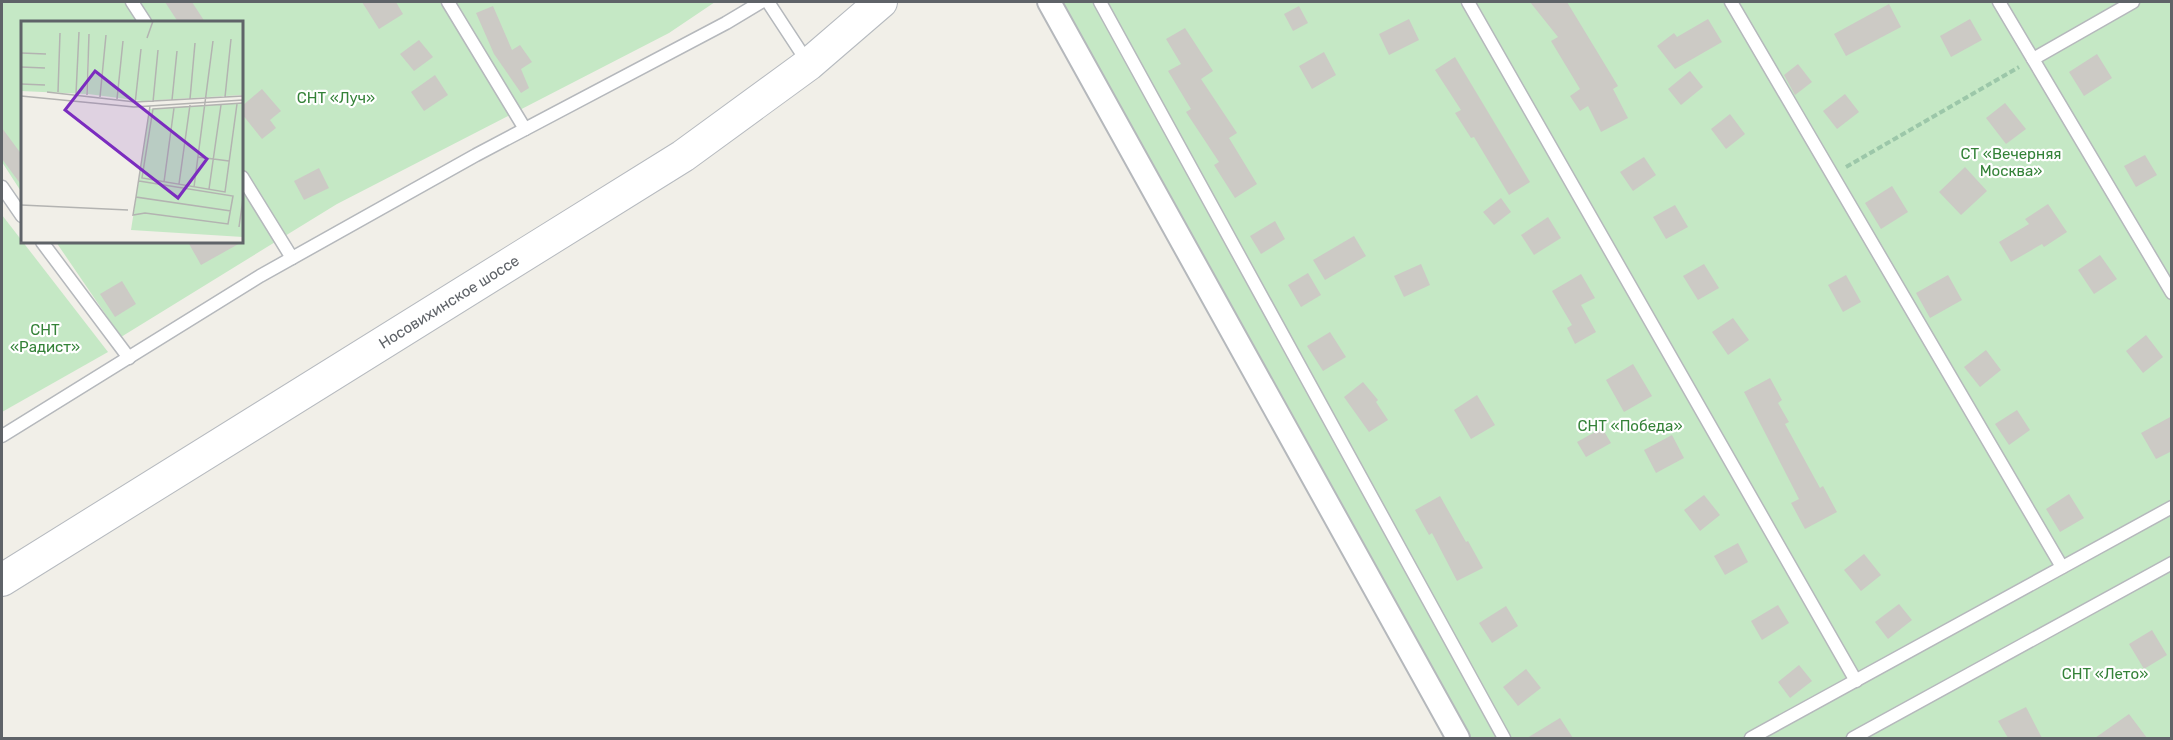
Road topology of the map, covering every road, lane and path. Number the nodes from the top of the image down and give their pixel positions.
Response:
1 (132, 2) edge
2 (448, 2) edge
3 (761, 2) edge
4 (768, 2) edge
5 (881, 2) edge
6 (1049, 2) edge
7 (1100, 2) edge
8 (1468, 2) edge
9 (1731, 2) edge
10 (1999, 2) edge
11 (2133, 2) edge
12 (144, 21) edge
13 (2033, 59) junction
14 (809, 64) junction
15 (525, 129) junction
16 (1832, 174) junction
17 (243, 179) edge
18 (2, 187) edge
19 (21, 215) edge
20 (43, 243) edge
21 (292, 258) junction
22 (2172, 293) edge
23 (129, 358) junction
24 (2, 436) edge
25 (2172, 507) edge
26 (2172, 563) edge
27 (2062, 567) junction
28 (2, 580) edge
29 (1856, 681) junction
30 (1458, 738) edge
31 (1504, 738) edge
32 (1751, 738) edge
33 (1853, 738) edge

1 - 12 lane
2 - 15 lane
3 - 15 lane
4 - 14 lane
5 - 14 main road, Носовихинское шоссе
6 - 30 street
7 - 31 lane
8 - 29 lane
9 - 16 lane
10 - 13 lane
11 - 13 lane
13 - 16 path
13 - 22 lane
14 - 28 main road, Носовихинское шоссе
15 - 21 lane
16 - 27 lane
17 - 21 lane
18 - 19 lane
20 - 23 lane
21 - 23 lane
23 - 24 lane
25 - 27 lane
26 - 33 lane
27 - 29 lane
29 - 32 lane

